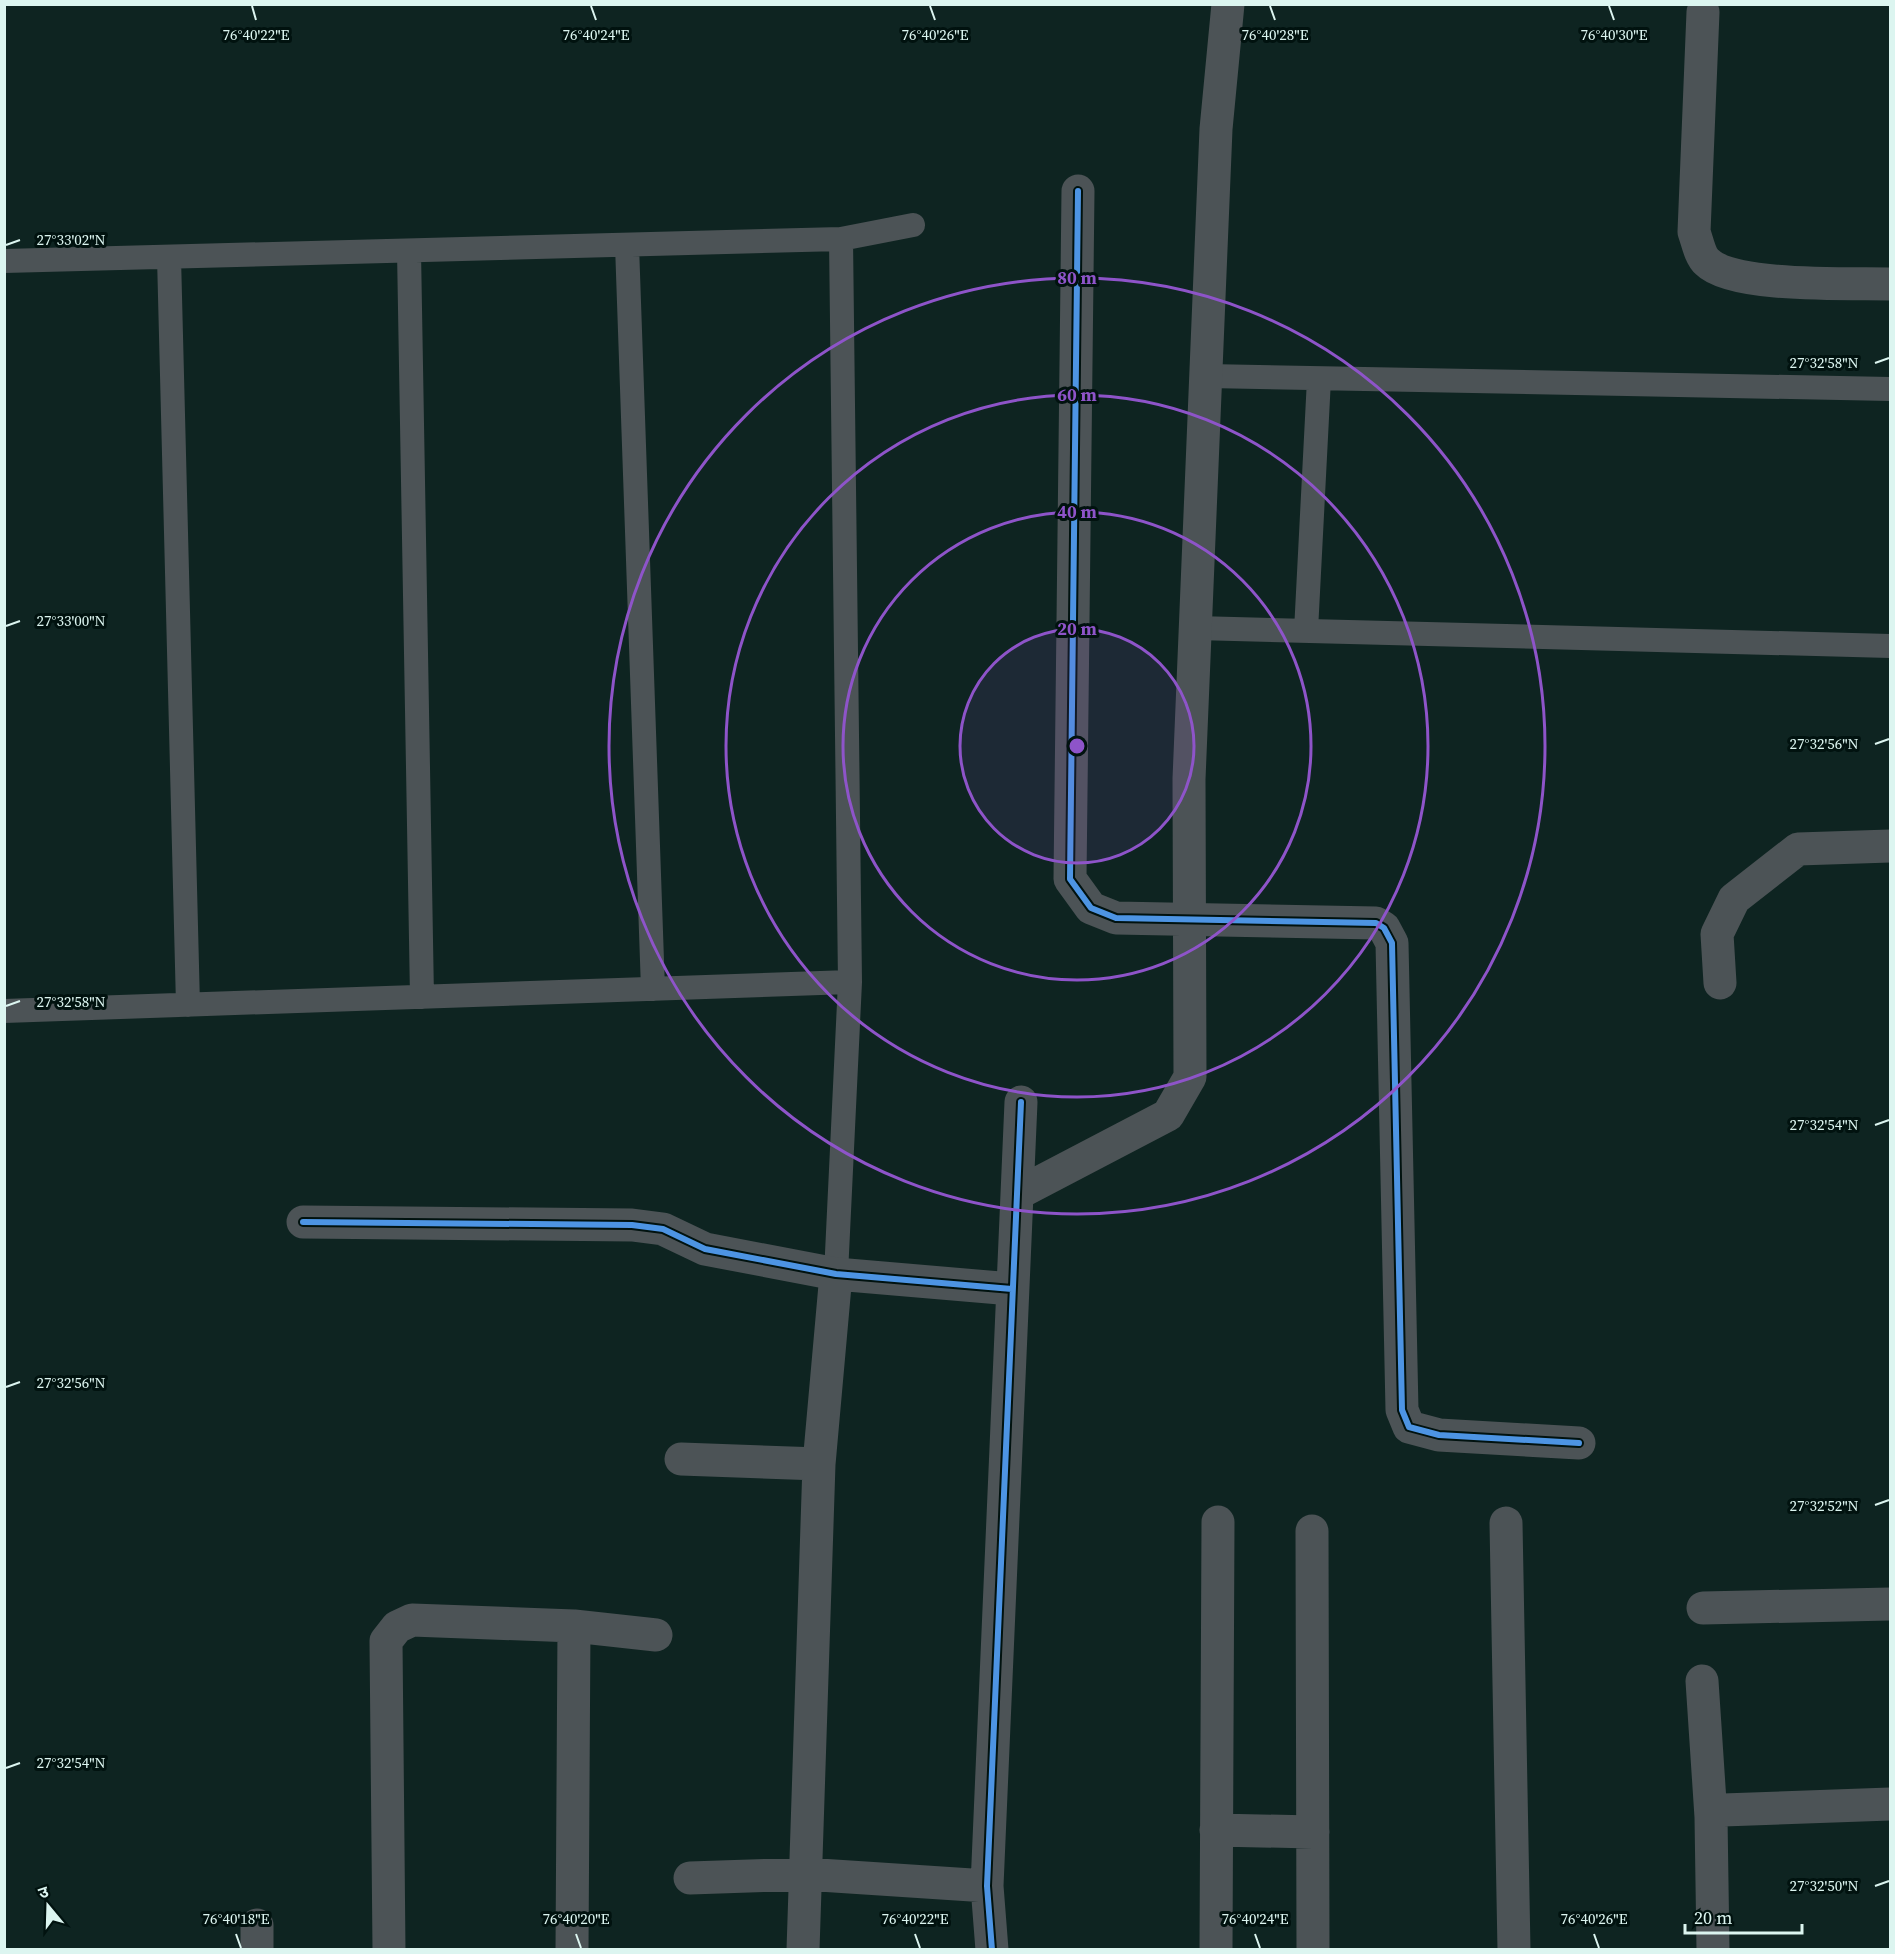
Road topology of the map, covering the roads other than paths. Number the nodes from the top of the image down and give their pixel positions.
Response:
1 (1228, 4) edge
2 (1703, 12) dead end
3 (1078, 191) dead end
4 (913, 225) dead end
5 (841, 239) junction
6 (627, 245) junction
7 (409, 251) junction
8 (169, 257) junction
9 (4, 261) edge
10 (1890, 284) edge
11 (1208, 376) junction
12 (1319, 379) junction
13 (1890, 389) edge
14 (1196, 628) junction
15 (1306, 631) junction
16 (1890, 646) edge
17 (1890, 846) edge
18 (1189, 921) junction
19 (850, 982) junction
20 (1720, 983) dead end
21 (653, 989) junction
22 (422, 996) junction
23 (188, 1005) junction
24 (4, 1011) edge
25 (1020, 1101) dead end
26 (1017, 1194) junction
27 (303, 1222) dead end
28 (836, 1274) junction
29 (1012, 1289) junction
30 (1579, 1443) dead end
31 (681, 1459) dead end
32 (819, 1464) junction
33 (1218, 1522) dead end
34 (1506, 1523) dead end
35 (1312, 1531) dead end
36 (1890, 1604) edge
37 (1702, 1608) dead end
38 (574, 1626) junction
39 (656, 1635) dead end
40 (1702, 1681) dead end
41 (1890, 1804) edge
42 (1711, 1817) junction
43 (1216, 1830) junction
44 (1312, 1833) junction
45 (804, 1874) junction
46 (690, 1878) dead end
47 (987, 1886) junction
48 (389, 1950) edge
49 (572, 1950) edge
50 (802, 1950) edge
51 (992, 1950) edge
52 (1215, 1950) edge
53 (1312, 1950) edge
54 (1514, 1950) edge
55 (1713, 1950) edge

1 - 11 street
2 - 10 street
3 - 18 street
4 - 5 lane
5 - 6 lane
5 - 19 lane
6 - 7 lane
6 - 21 lane
7 - 8 lane
7 - 22 lane
8 - 9 lane
8 - 23 lane
11 - 12 lane
11 - 14 street
12 - 13 lane
12 - 15 lane
14 - 15 lane
14 - 18 street
15 - 16 lane
17 - 20 street
18 - 26 street
18 - 30 street
19 - 21 lane
19 - 28 lane
21 - 22 lane
22 - 23 lane
23 - 24 lane
25 - 26 street
26 - 29 street
27 - 28 street
28 - 29 street
28 - 32 street
29 - 47 street
31 - 32 street
32 - 45 street
33 - 43 street
34 - 54 street
35 - 44 street
36 - 37 street
38 - 39 street
38 - 48 street
38 - 49 street
40 - 42 street
41 - 42 street
42 - 55 street
43 - 44 street
43 - 52 street
44 - 53 street
45 - 46 street
45 - 47 street
45 - 50 street
47 - 51 street

